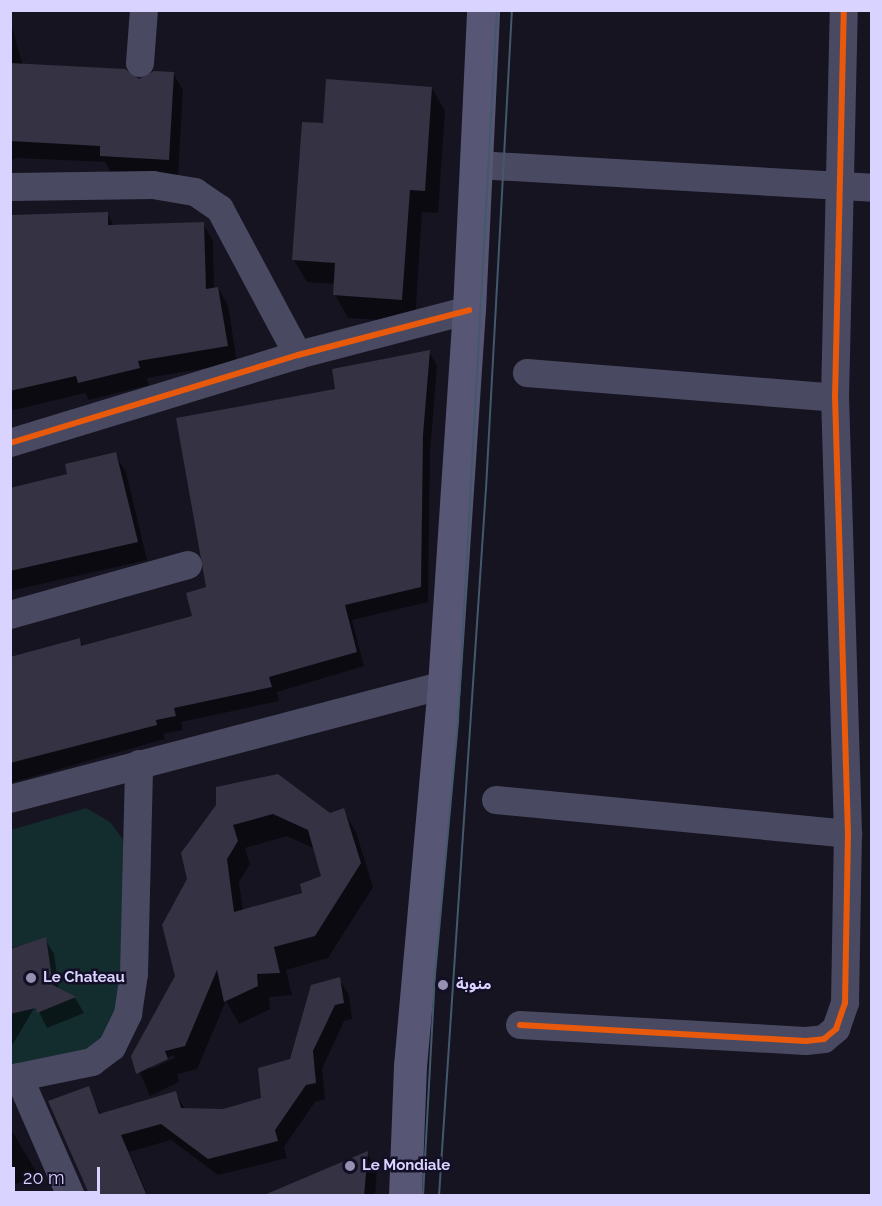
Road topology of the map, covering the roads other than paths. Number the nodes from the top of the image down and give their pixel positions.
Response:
1 (144, 10) edge
2 (483, 10) edge
3 (844, 10) edge
4 (140, 63) dead end
5 (477, 165) junction
6 (839, 186) junction
7 (10, 187) edge
8 (872, 188) edge
9 (470, 310) junction
10 (298, 355) junction
11 (527, 373) dead end
12 (835, 398) junction
13 (10, 443) edge
14 (188, 565) dead end
15 (10, 615) edge
16 (444, 685) junction
17 (139, 764) junction
18 (10, 798) edge
19 (495, 800) dead end
20 (848, 834) junction
21 (520, 1025) dead end
22 (15, 1078) edge
23 (71, 1196) edge
24 (405, 1196) edge

1 - 4 street
2 - 5 main road
3 - 6 street
5 - 6 street
5 - 9 main road
6 - 8 street
6 - 12 street
7 - 10 street
9 - 10 street
9 - 16 main road
10 - 13 street
11 - 12 street
12 - 20 street
14 - 15 street
16 - 17 street
16 - 24 main road
17 - 18 street
17 - 22 street
19 - 20 street
20 - 21 street
22 - 23 street

